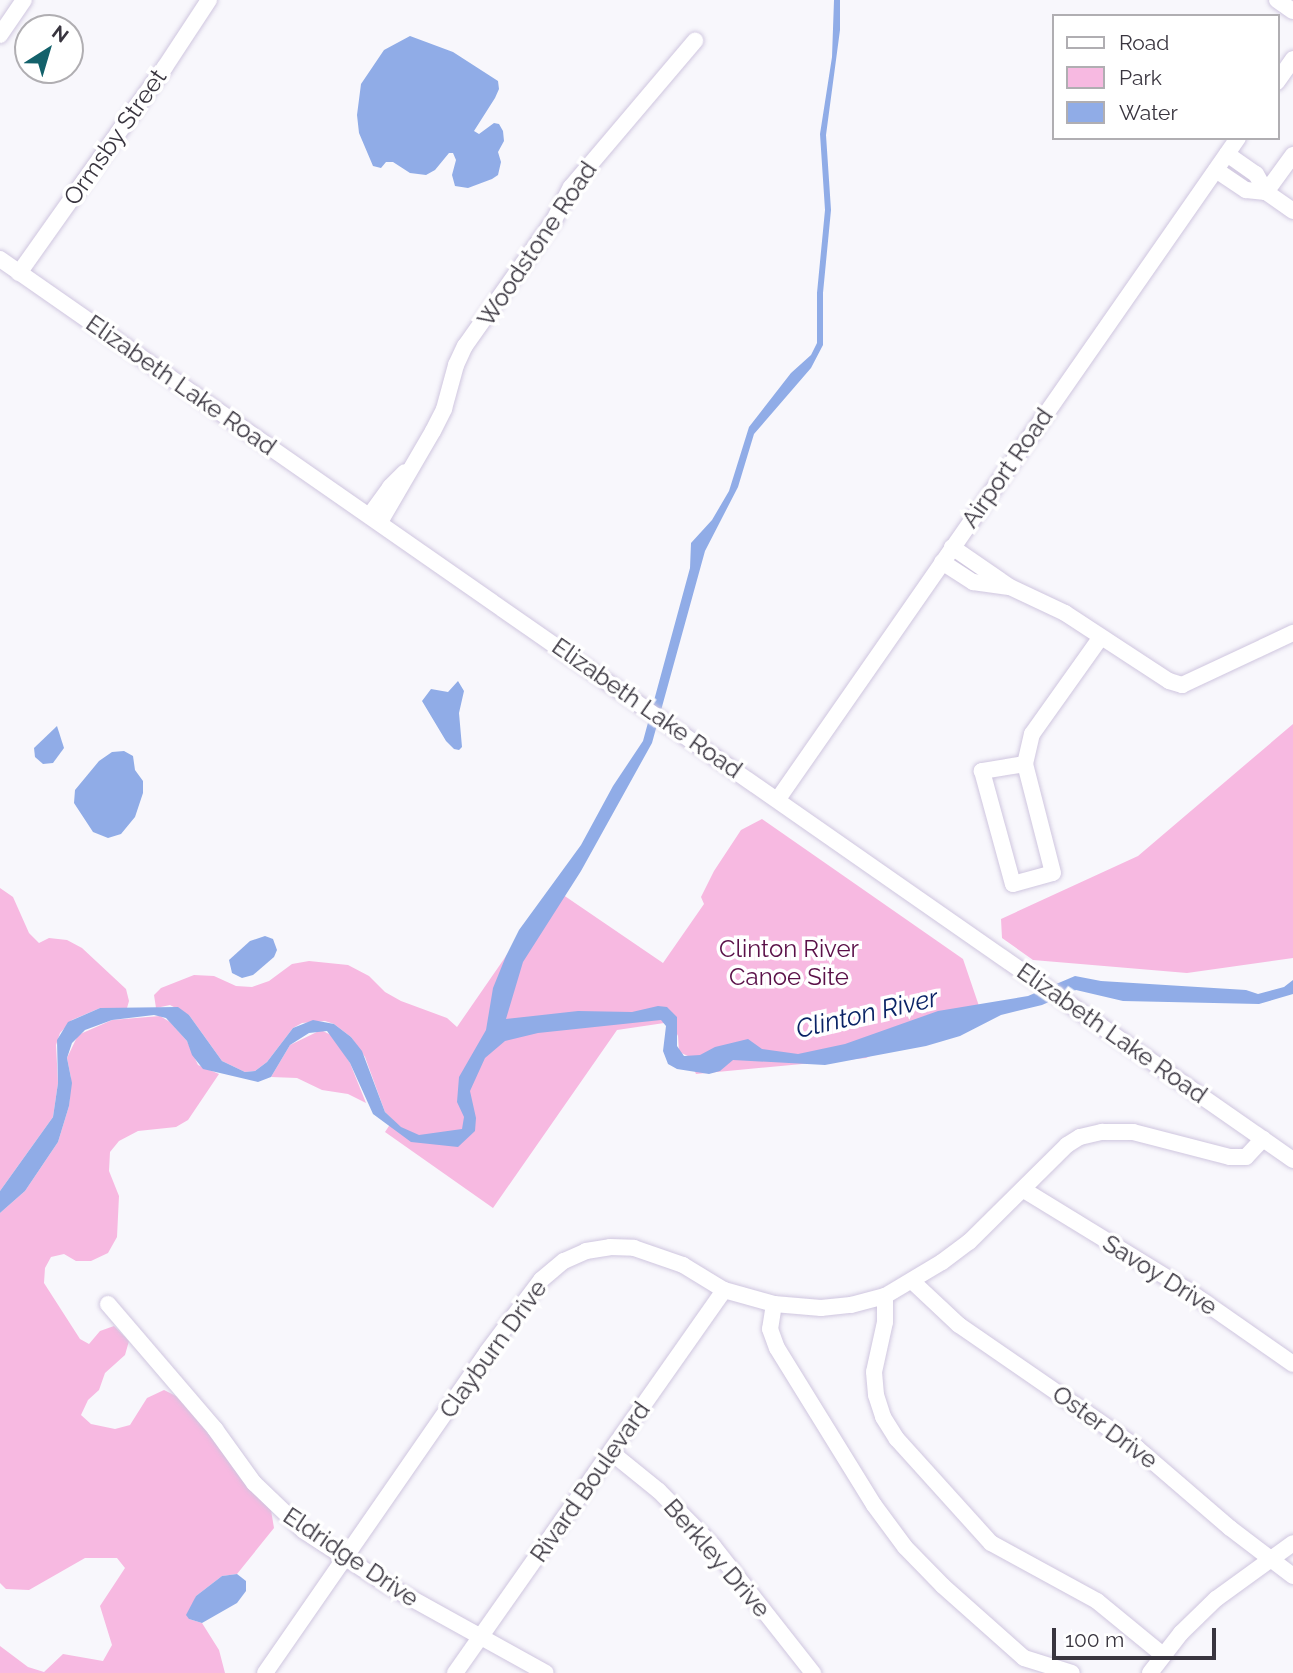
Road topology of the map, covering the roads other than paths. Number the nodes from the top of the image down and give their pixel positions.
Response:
1 (24, 0) edge
2 (209, 0) edge
3 (1277, 0) edge
4 (1293, 11) edge
5 (0, 36) edge
6 (695, 41) dead end
7 (1293, 59) edge
8 (1279, 79) edge
9 (1237, 140) edge
10 (1227, 154) junction
11 (1293, 155) edge
12 (1216, 170) junction
13 (1266, 192) junction
14 (1293, 211) edge
15 (0, 259) edge
16 (19, 273) junction
17 (375, 519) junction
18 (953, 547) junction
19 (942, 562) junction
20 (1010, 587) junction
21 (1293, 633) edge
22 (1101, 637) junction
23 (1025, 764) junction
24 (778, 799) junction
25 (1263, 1139) junction
26 (1293, 1160) edge
27 (1024, 1190) junction
28 (913, 1282) junction
29 (724, 1290) junction
30 (884, 1296) junction
31 (108, 1304) dead end
32 (774, 1304) junction
33 (1293, 1364) edge
34 (612, 1453) junction
35 (1293, 1543) edge
36 (345, 1559) junction
37 (1268, 1560) junction
38 (1293, 1576) edge
39 (481, 1636) junction
40 (1163, 1655) junction
41 (265, 1673) edge
42 (455, 1673) edge
43 (546, 1673) edge
44 (813, 1673) edge
45 (1072, 1673) edge
46 (1150, 1673) edge

1 - 5 street
2 - 16 street, Ormsby Street
3 - 4 street
6 - 17 street, Woodstone Road
7 - 8 street
9 - 10 street, Airport Road
10 - 12 street, Airport Road
10 - 13 street
11 - 13 street
12 - 13 street
12 - 18 street, Airport Road
13 - 14 street
15 - 16 street, Elizabeth Lake Road
16 - 17 street, Elizabeth Lake Road
17 - 24 street, Elizabeth Lake Road
18 - 19 street, Airport Road
18 - 20 street
19 - 20 street
19 - 24 street, Airport Road
20 - 22 street
21 - 22 street
22 - 23 street
23 - 23 street
24 - 25 street, Elizabeth Lake Road
25 - 26 street, Elizabeth Lake Road
25 - 27 street, Clayburn Drive
27 - 28 street, Clayburn Drive
27 - 33 street, Savoy Drive
28 - 30 street, Clayburn Drive
28 - 37 street, Oster Drive
29 - 32 street, Clayburn Drive
29 - 34 street, Rivard Boulevard
29 - 36 street, Clayburn Drive
30 - 32 street, Clayburn Drive
30 - 40 street
31 - 36 street, Eldridge Drive
32 - 45 street
34 - 39 street, Rivard Boulevard
34 - 44 street, Berkley Drive
35 - 37 street
36 - 39 street, Eldridge Drive
36 - 41 street, Clayburn Drive
37 - 38 street, Oster Drive
37 - 40 street
39 - 42 street, Rivard Boulevard
39 - 43 street, Eldridge Drive
40 - 46 street

